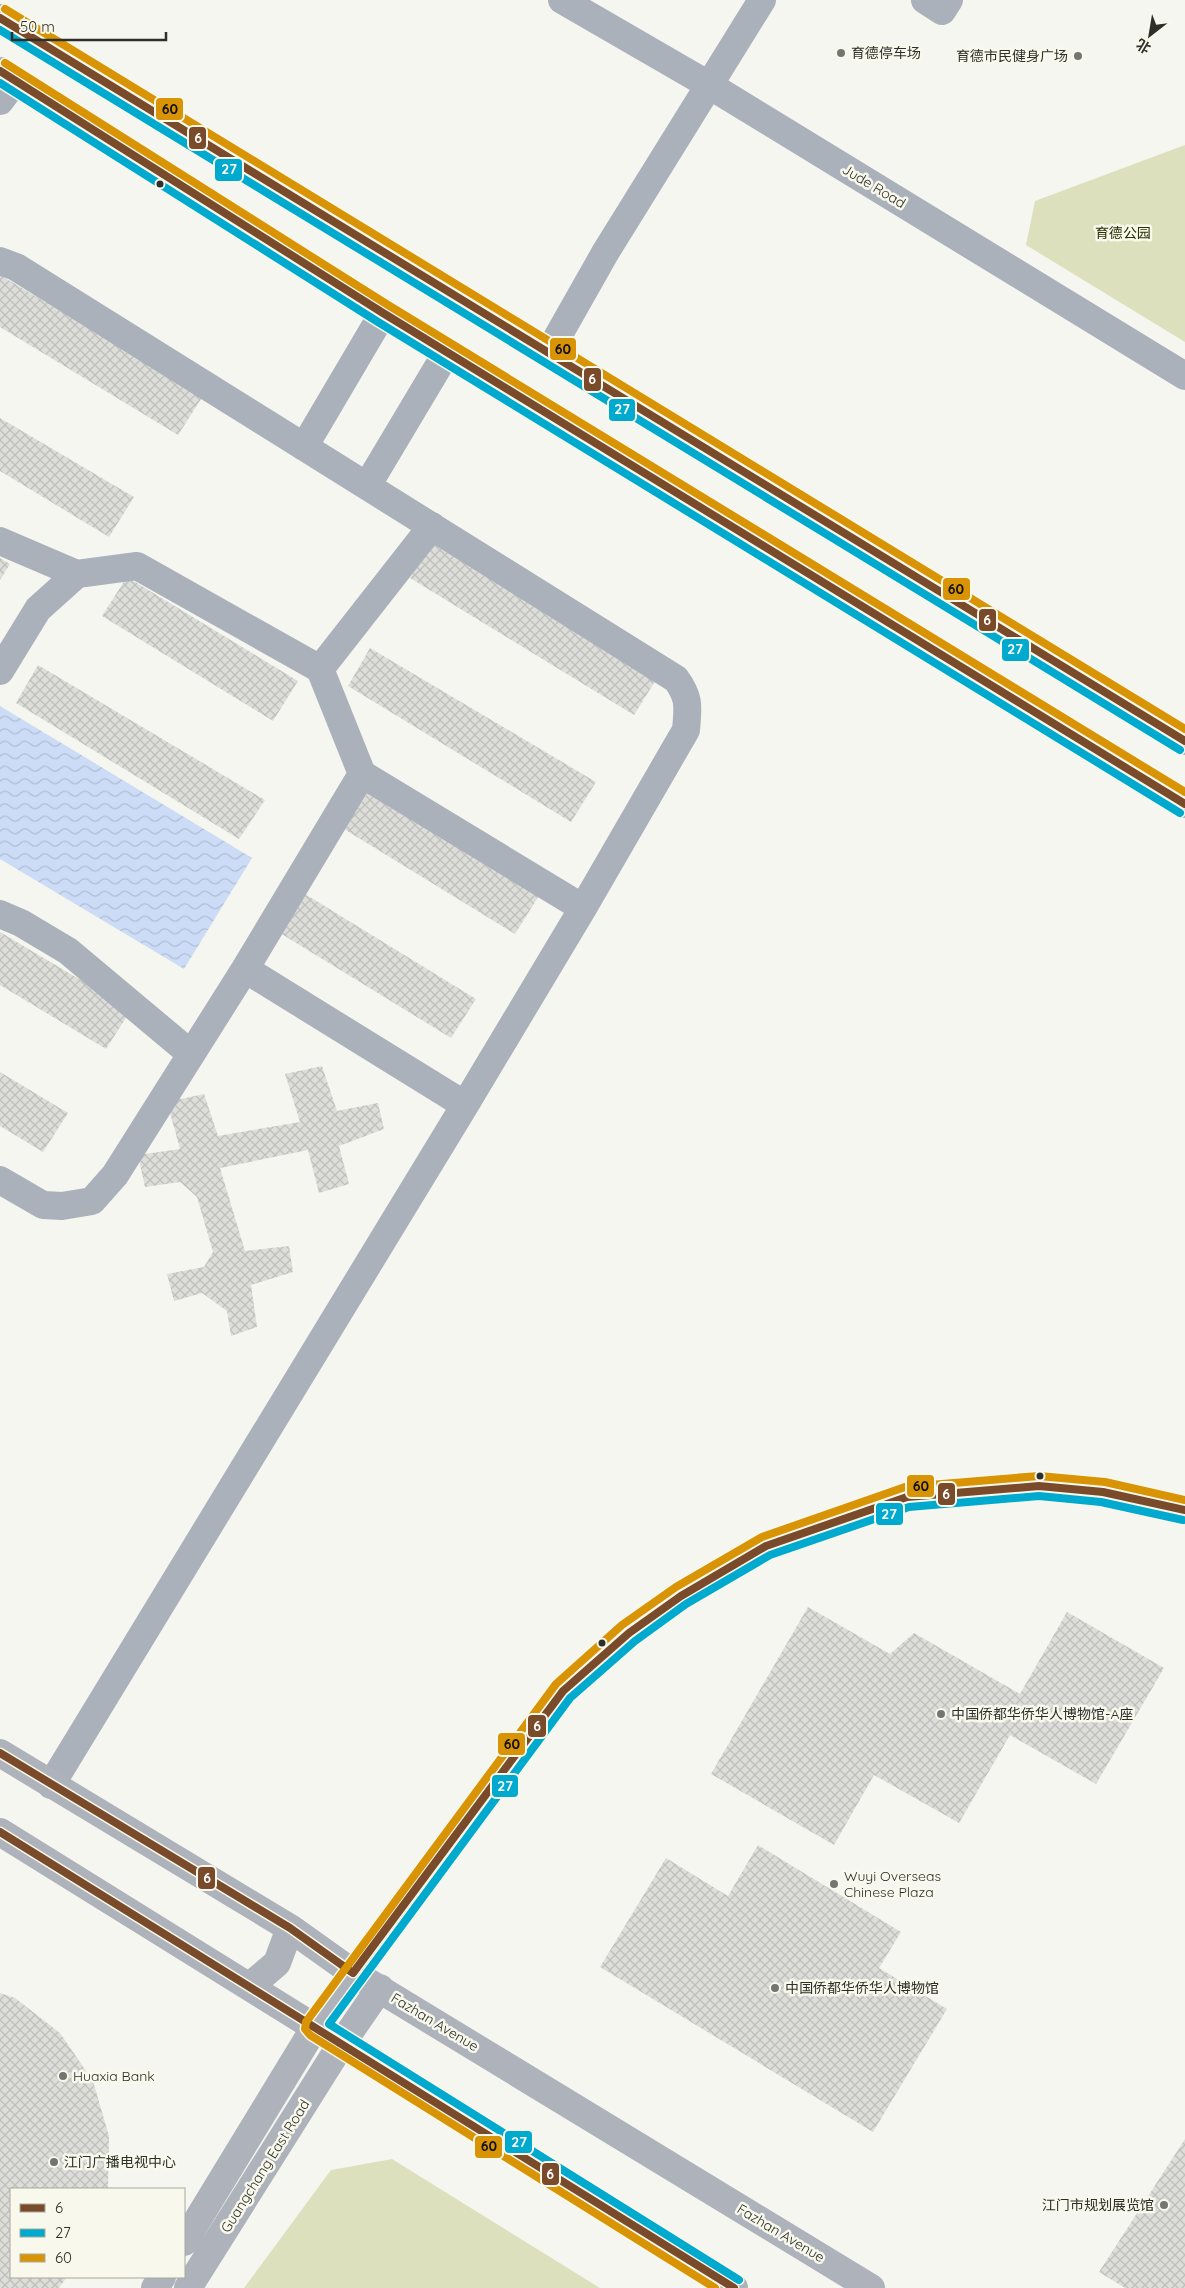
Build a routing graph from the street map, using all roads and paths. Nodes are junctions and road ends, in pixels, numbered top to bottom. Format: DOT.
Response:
graph roads {
  1 [pos="762,0"];
  2 [pos="569,2"];
  3 [pos="0,18"];
  4 [pos="5,84"];
  5 [pos="709,85"];
  6 [pos="0,261"];
  7 [pos="383,313"];
  8 [pos="447,352"];
  9 [pos="549,352"];
  10 [pos="1185,376"];
  11 [pos="304,447"];
  12 [pos="367,486"];
  13 [pos="432,526"];
  14 [pos="0,541"];
  15 [pos="77,574"];
  16 [pos="320,669"];
  17 [pos="0,671"];
  18 [pos="1185,741"];
  19 [pos="362,774"];
  20 [pos="1185,804"];
  21 [pos="583,908"];
  22 [pos="0,914"];
  23 [pos="245,969"];
  24 [pos="191,1054"];
  25 [pos="465,1105"];
  26 [pos="0,1180"];
  27 [pos="1185,1510"];
  28 [pos="0,1753"];
  29 [pos="51,1785"];
  30 [pos="0,1832"];
  31 [pos="290,1928"];
  32 [pos="353,1973"];
  33 [pos="250,1986"];
  34 [pos="380,1988"];
  35 [pos="315,2027"];
  36 [pos="342,2043"];
  37 [pos="185,2240"];
  38 [pos="188,2288"];
  39 [pos="734,2288"];
  40 [pos="871,2288"];
  1 -- 5 [label="street"];
  2 -- 5 [label="street, Jude Road"];
  3 -- 9 [label="main road"];
  4 -- 7 [label="main road"];
  5 -- 9 [label="street"];
  5 -- 10 [label="street, Jude Road"];
  6 -- 11 [label="street"];
  7 -- 8 [label="main road"];
  7 -- 11 [label="street"];
  8 -- 12 [label="street"];
  8 -- 20 [label="main road"];
  9 -- 18 [label="main road"];
  11 -- 12 [label="street"];
  12 -- 13 [label="street"];
  13 -- 16 [label="street"];
  13 -- 21 [label="street"];
  14 -- 15 [label="street"];
  15 -- 16 [label="street"];
  15 -- 17 [label="street"];
  16 -- 19 [label="street"];
  19 -- 21 [label="street"];
  19 -- 23 [label="street"];
  21 -- 25 [label="street"];
  22 -- 24 [label="street"];
  23 -- 24 [label="street"];
  23 -- 25 [label="street"];
  24 -- 26 [label="street"];
  25 -- 29 [label="street"];
  27 -- 32 [label="main road"];
  28 -- 29 [label="main road, Fazhan Avenue"];
  29 -- 31 [label="main road, Fazhan Avenue"];
  30 -- 33 [label="main road"];
  31 -- 32 [label="main road, Fazhan Avenue"];
  31 -- 33 [label="main road"];
  32 -- 34 [label="main road, Fazhan Avenue"];
  32 -- 35 [label="main road"];
  33 -- 35 [label="main road"];
  34 -- 36 [label="main road, Guangchang East Road"];
  34 -- 40 [label="main road, Fazhan Avenue"];
  35 -- 36 [label="main road"];
  35 -- 37 [label="main road"];
  36 -- 38 [label="main road, Guangchang East Road"];
  36 -- 39 [label="main road"];
}
